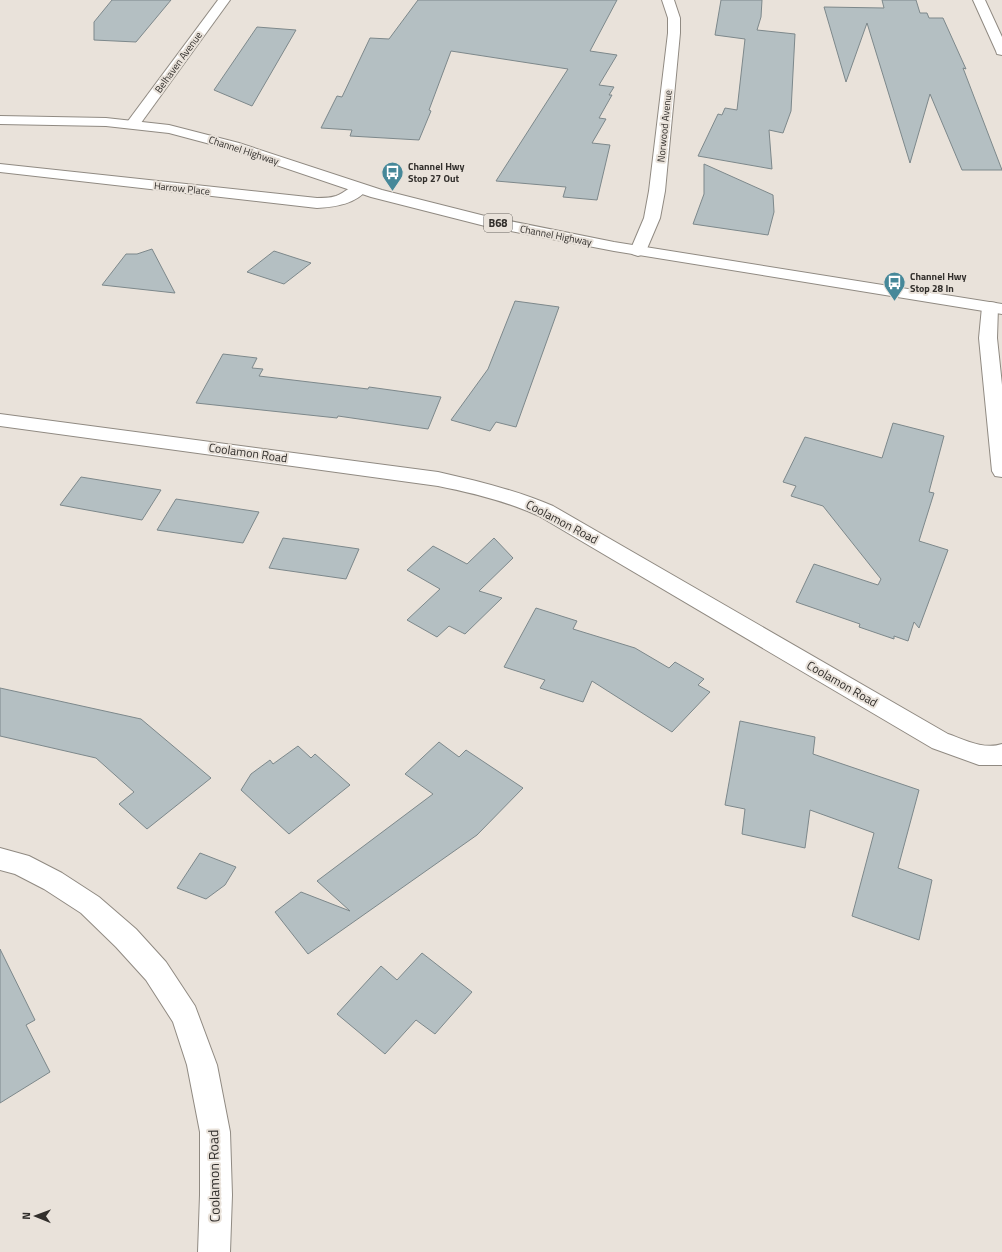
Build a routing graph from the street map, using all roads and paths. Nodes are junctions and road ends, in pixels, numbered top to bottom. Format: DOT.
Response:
graph roads {
  1 [pos="224,0"];
  2 [pos="668,0"];
  3 [pos="979,0"];
  4 [pos="1002,51"];
  5 [pos="0,120"];
  6 [pos="133,124"];
  7 [pos="0,168"];
  8 [pos="360,188"];
  9 [pos="638,251"];
  10 [pos="996,308"];
  11 [pos="0,420"];
  12 [pos="1002,471"];
  13 [pos="1002,754"];
  14 [pos="0,860"];
  15 [pos="214,1252"];
  1 -- 6 [label="street, Belhaven Avenue"];
  2 -- 9 [label="street, Norwood Avenue"];
  3 -- 4 [label="street"];
  5 -- 6 [label="street, Channel Highway / B68"];
  6 -- 8 [label="street, Channel Highway / B68"];
  7 -- 8 [label="street, Harrow Place"];
  8 -- 9 [label="street, Channel Highway / B68"];
  9 -- 10 [label="street, Channel Highway / B68"];
  10 -- 12 [label="street"];
  11 -- 13 [label="street, Coolamon Road"];
  14 -- 15 [label="street, Coolamon Road"];
}
